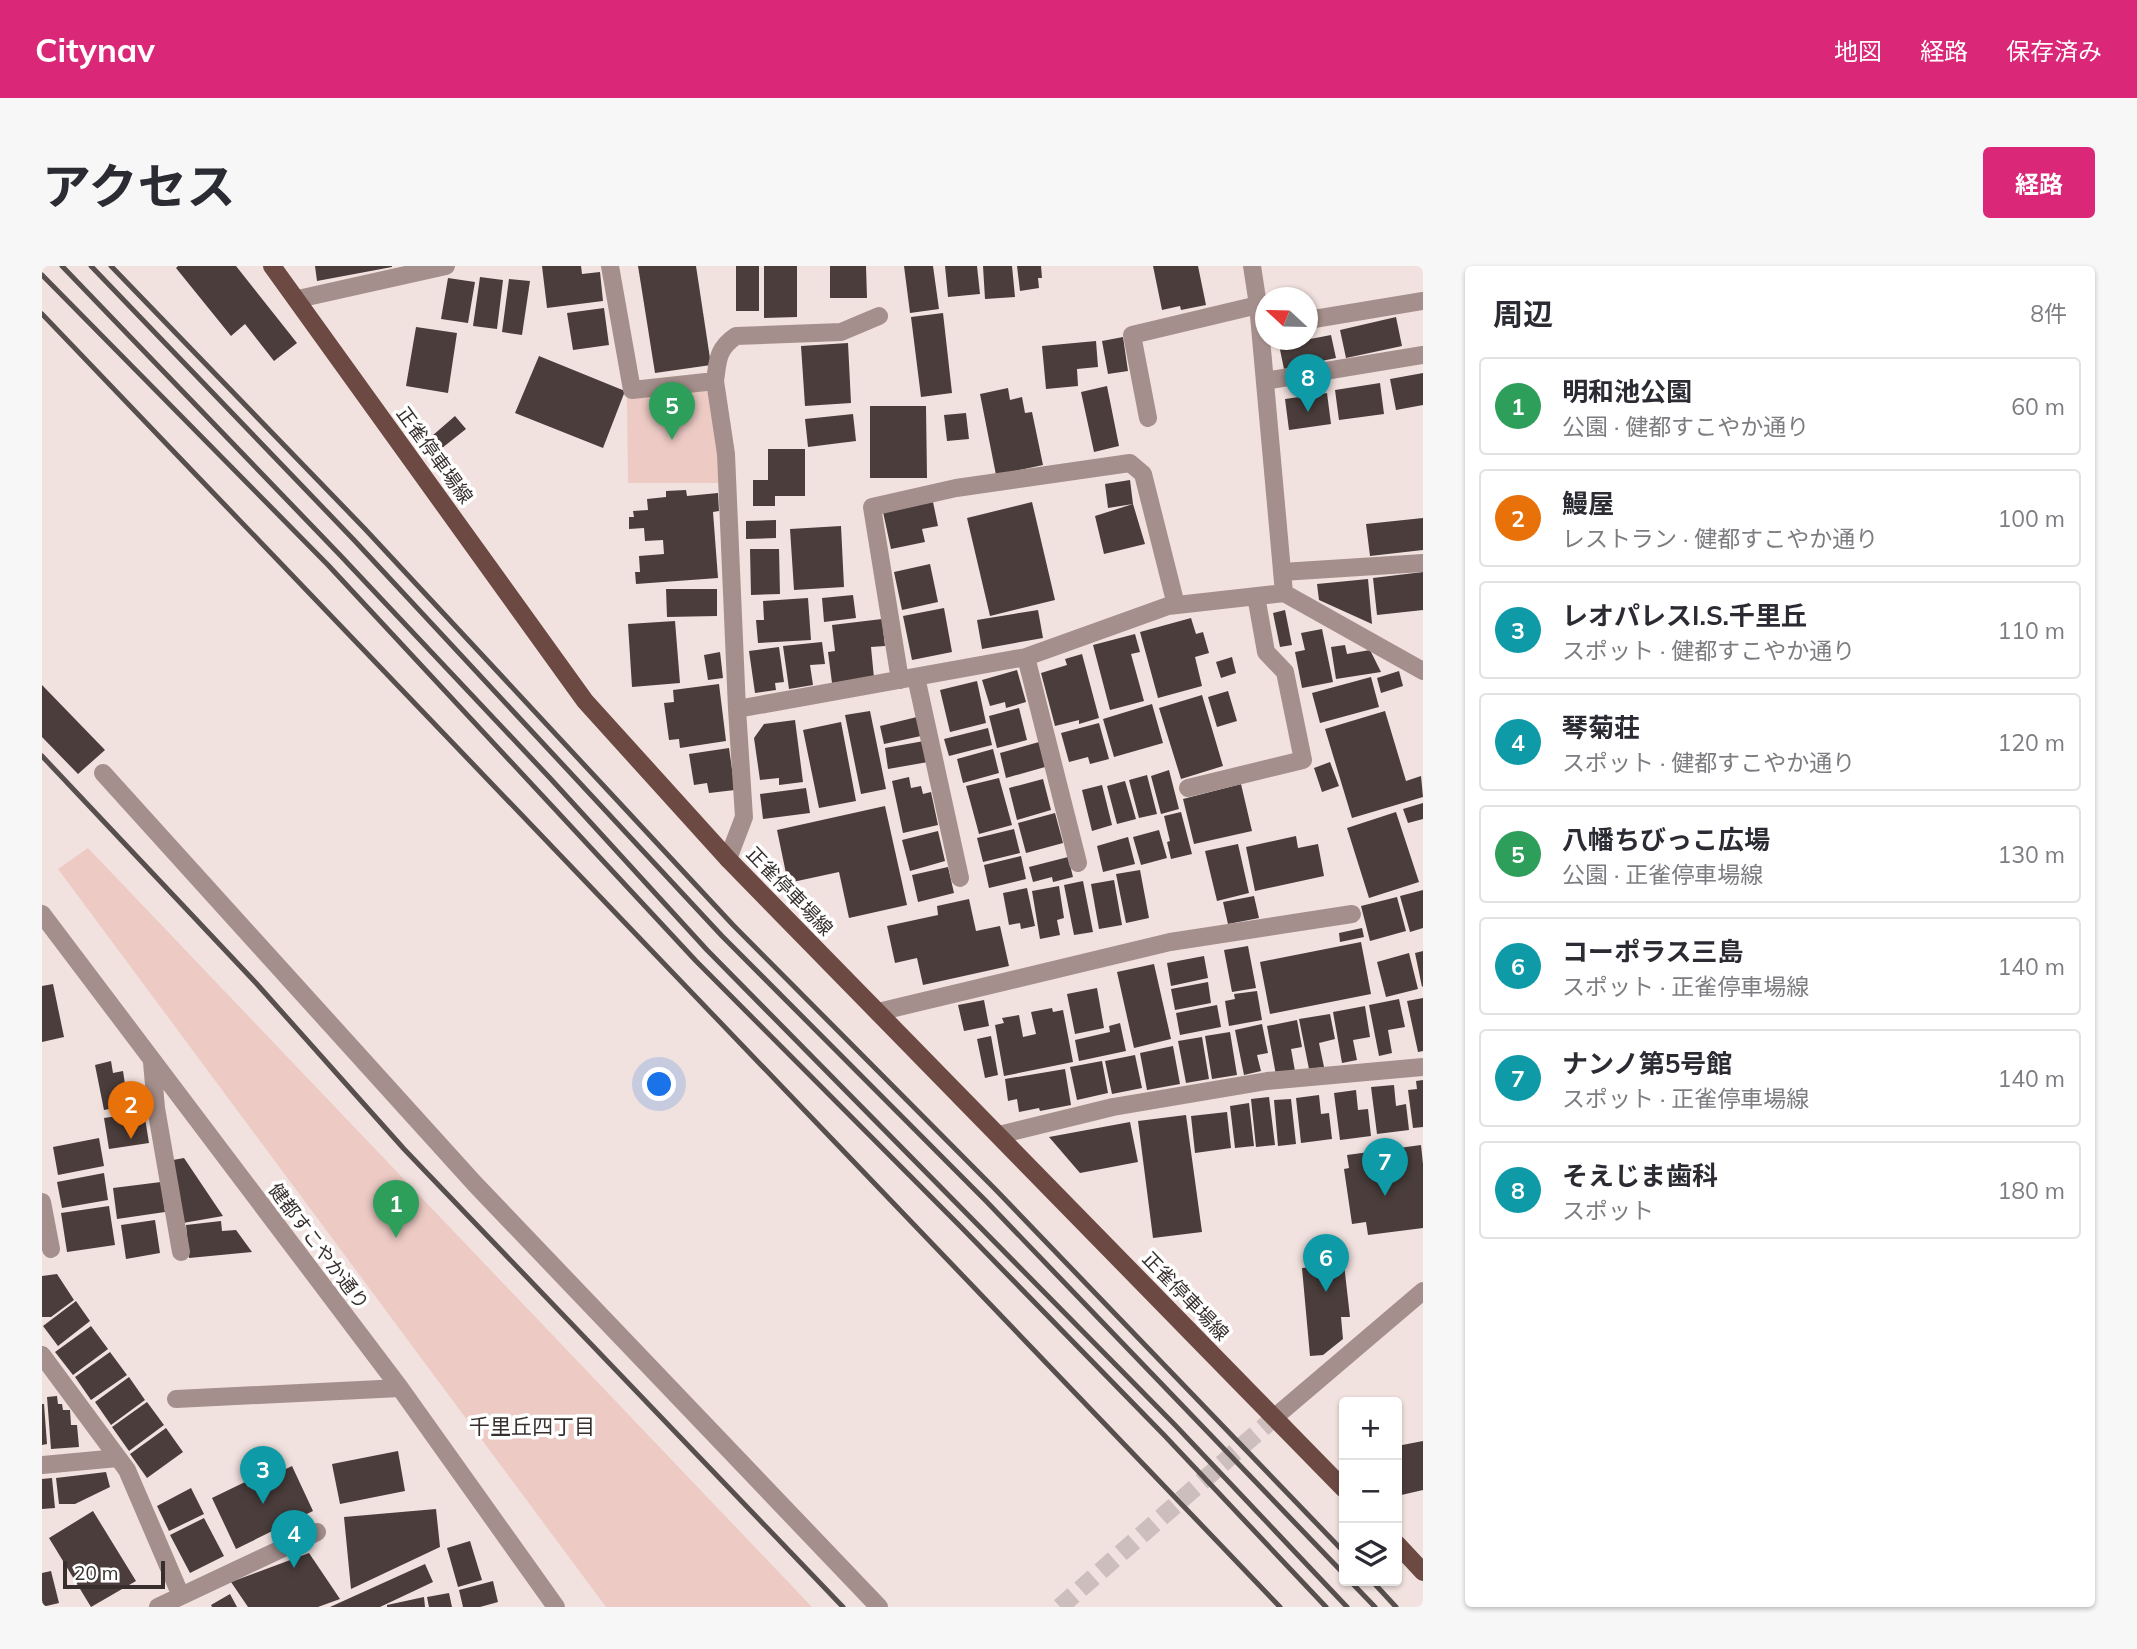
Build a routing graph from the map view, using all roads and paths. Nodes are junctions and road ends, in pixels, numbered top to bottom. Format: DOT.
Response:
graph roads {
  1 [pos="272,266"];
  2 [pos="446,266"];
  3 [pos="610,266"];
  4 [pos="1252,266"];
  5 [pos="1255,287"];
  6 [pos="298,299"];
  7 [pos="1423,301"];
  8 [pos="1255,306"];
  9 [pos="879,316"];
  10 [pos="1318,318"];
  11 [pos="1264,350"];
  12 [pos="1423,355"];
  13 [pos="715,381"];
  14 [pos="1265,381"];
  15 [pos="1148,418"];
  16 [pos="1423,563"];
  17 [pos="1282,572"];
  18 [pos="1284,593"];
  19 [pos="1256,596"];
  20 [pos="1176,605"];
  21 [pos="1026,657"];
  22 [pos="1423,671"];
  23 [pos="908,678"];
  24 [pos="737,709"];
  25 [pos="103,773"];
  26 [pos="1188,788"];
  27 [pos="728,859"];
  28 [pos="1078,863"];
  29 [pos="960,878"];
  30 [pos="42,914"];
  31 [pos="1352,914"];
  32 [pos="878,1012"];
  33 [pos="151,1059"];
  34 [pos="1423,1067"];
  35 [pos="999,1135"];
  36 [pos="42,1202"];
  37 [pos="51,1249"];
  38 [pos="181,1252"];
  39 [pos="1423,1291"];
  40 [pos="42,1355"];
  41 [pos="400,1388"];
  42 [pos="176,1399"];
  43 [pos="1275,1417"];
  44 [pos="118,1458"];
  45 [pos="42,1465"];
  46 [pos="1339,1484"];
  47 [pos="317,1532"];
  48 [pos="1402,1549"];
  49 [pos="1423,1572"];
  50 [pos="181,1596"];
  51 [pos="158,1607"];
  52 [pos="556,1607"];
  53 [pos="879,1607"];
  1 -- 6 [label="main road, 正雀停車場線"];
  2 -- 6 [label="street"];
  3 -- 13 [label="street"];
  4 -- 5 [label="street"];
  6 -- 27 [label="main road, 正雀停車場線"];
  7 -- 10 [label="street"];
  8 -- 15 [label="street"];
  9 -- 13 [label="street"];
  11 -- 14 [label="street"];
  12 -- 14 [label="street"];
  13 -- 24 [label="street"];
  14 -- 17 [label="street"];
  16 -- 17 [label="street"];
  17 -- 18 [label="street"];
  18 -- 19 [label="street"];
  18 -- 22 [label="street"];
  19 -- 20 [label="street"];
  19 -- 26 [label="street"];
  20 -- 21 [label="street"];
  20 -- 23 [label="street"];
  21 -- 23 [label="street"];
  21 -- 28 [label="street"];
  23 -- 24 [label="street"];
  23 -- 29 [label="street"];
  24 -- 27 [label="street"];
  25 -- 53 [label="street"];
  27 -- 32 [label="main road, 正雀停車場線"];
  30 -- 33 [label="street, 健都すこやか通り"];
  31 -- 32 [label="street"];
  32 -- 35 [label="main road, 正雀停車場線"];
  33 -- 38 [label="street"];
  33 -- 41 [label="street, 健都すこやか通り"];
  34 -- 35 [label="street"];
  35 -- 43 [label="main road, 正雀停車場線"];
  36 -- 37 [label="street"];
  39 -- 43 [label="street"];
  40 -- 44 [label="street"];
  41 -- 42 [label="street"];
  41 -- 52 [label="street, 健都すこやか通り"];
  43 -- 46 [label="main road, 正雀停車場線"];
  44 -- 45 [label="street"];
  44 -- 50 [label="street"];
  47 -- 50 [label="street"];
  48 -- 49 [label="main road"];
  50 -- 51 [label="street"];
}
